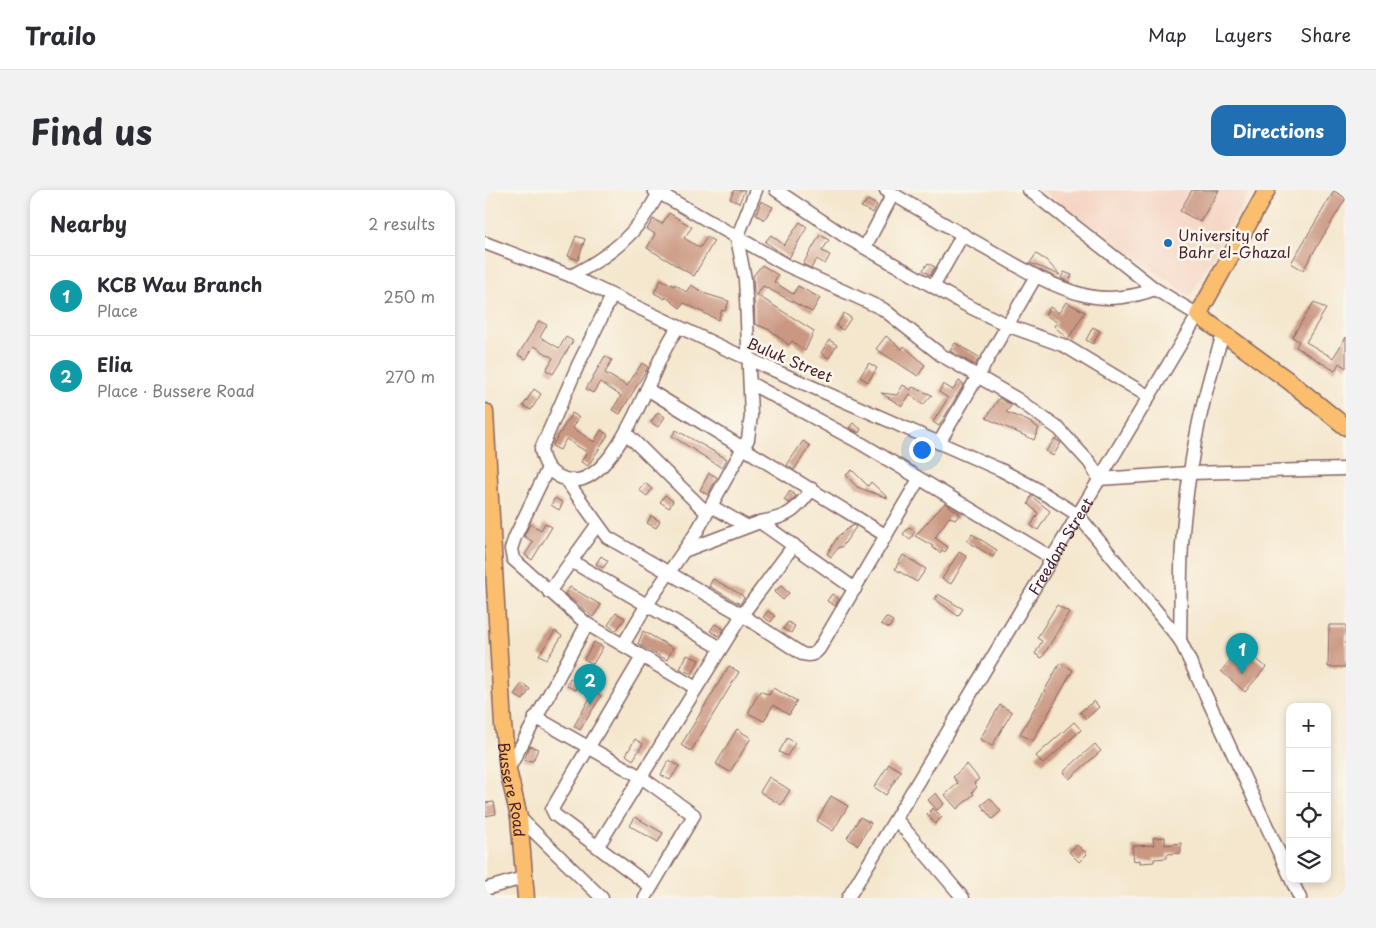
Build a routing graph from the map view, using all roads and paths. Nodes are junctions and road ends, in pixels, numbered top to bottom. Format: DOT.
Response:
graph roads {
  1 [pos="756,190"];
  2 [pos="775,190"];
  3 [pos="1029,190"];
  4 [pos="1267,190"];
  5 [pos="656,191"];
  6 [pos="889,192"];
  7 [pos="963,234"];
  8 [pos="737,238"];
  9 [pos="485,243"];
  10 [pos="865,247"];
  11 [pos="571,276"];
  12 [pos="1036,276"];
  13 [pos="934,285"];
  14 [pos="1155,289"];
  15 [pos="612,296"];
  16 [pos="1198,315"];
  17 [pos="1009,326"];
  18 [pos="678,327"];
  19 [pos="1223,332"];
  20 [pos="749,359"];
  21 [pos="979,378"];
  22 [pos="750,383"];
  23 [pos="647,389"];
  24 [pos="1149,396"];
  25 [pos="485,412"];
  26 [pos="1346,427"];
  27 [pos="626,433"];
  28 [pos="939,443"];
  29 [pos="744,448"];
  30 [pos="548,468"];
  31 [pos="1346,469"];
  32 [pos="486,471"];
  33 [pos="1189,473"];
  34 [pos="919,479"];
  35 [pos="1099,479"];
  36 [pos="567,480"];
  37 [pos="812,490"];
  38 [pos="709,510"];
  39 [pos="1078,515"];
  40 [pos="760,522"];
  41 [pos="597,525"];
  42 [pos="746,526"];
  43 [pos="885,535"];
  44 [pos="795,545"];
  45 [pos="684,551"];
  46 [pos="1052,558"];
  47 [pos="571,561"];
  48 [pos="669,572"];
  49 [pos="855,589"];
  50 [pos="549,592"];
  51 [pos="646,606"];
  52 [pos="742,615"];
  53 [pos="587,624"];
  54 [pos="1180,640"];
  55 [pos="623,645"];
  56 [pos="721,648"];
  57 [pos="642,657"];
  58 [pos="696,688"];
  59 [pos="535,717"];
  60 [pos="588,746"];
  61 [pos="508,770"];
  62 [pos="641,777"];
  63 [pos="519,817"];
  64 [pos="896,819"];
  65 [pos="598,846"];
  66 [pos="1286,867"];
  67 [pos="523,878"];
  68 [pos="1293,883"];
  69 [pos="485,889"];
  70 [pos="648,892"];
  71 [pos="526,898"];
  72 [pos="602,898"];
  73 [pos="848,898"];
  74 [pos="963,898"];
  75 [pos="1300,898"];
  1 -- 8 [label="street"];
  2 -- 10 [label="street"];
  3 -- 14 [label="street"];
  4 -- 16 [label="main road, Freedom Street"];
  5 -- 8 [label="street"];
  5 -- 11 [label="street"];
  6 -- 7 [label="street"];
  6 -- 10 [label="street"];
  7 -- 12 [label="street"];
  7 -- 13 [label="street"];
  8 -- 20 [label="street"];
  8 -- 21 [label="street"];
  9 -- 11 [label="street, Buluk Street"];
  10 -- 13 [label="street"];
  11 -- 15 [label="street, Buluk Street"];
  12 -- 14 [label="street"];
  12 -- 17 [label="street"];
  13 -- 17 [label="street"];
  14 -- 16 [label="street"];
  15 -- 18 [label="street, Buluk Street"];
  15 -- 30 [label="street"];
  16 -- 19 [label="main road"];
  16 -- 24 [label="street, Freedom Street"];
  17 -- 21 [label="street"];
  17 -- 24 [label="street"];
  18 -- 20 [label="street, Buluk Street"];
  18 -- 23 [label="street"];
  19 -- 26 [label="main road"];
  19 -- 33 [label="street"];
  20 -- 22 [label="street"];
  20 -- 28 [label="street, Buluk Street"];
  21 -- 28 [label="street"];
  21 -- 35 [label="street"];
  22 -- 29 [label="street"];
  22 -- 34 [label="street"];
  23 -- 27 [label="street"];
  23 -- 29 [label="street"];
  24 -- 35 [label="street, Freedom Street"];
  25 -- 32 [label="main road, Bussere Road"];
  27 -- 36 [label="street"];
  27 -- 38 [label="street"];
  28 -- 39 [label="street, Buluk Street"];
  29 -- 37 [label="street"];
  29 -- 38 [label="street"];
  30 -- 36 [label="street"];
  30 -- 50 [label="street"];
  31 -- 33 [label="street"];
  32 -- 61 [label="main road, Bussere Road"];
  33 -- 35 [label="street"];
  33 -- 54 [label="street"];
  34 -- 43 [label="street"];
  34 -- 46 [label="street"];
  35 -- 39 [label="street, Freedom Street"];
  36 -- 41 [label="street"];
  37 -- 40 [label="street"];
  37 -- 43 [label="street"];
  38 -- 42 [label="street"];
  38 -- 45 [label="street"];
  39 -- 46 [label="street, Freedom Street"];
  39 -- 54 [label="street, Buluk Street"];
  40 -- 42 [label="street"];
  40 -- 44 [label="street"];
  41 -- 47 [label="street"];
  41 -- 48 [label="street"];
  42 -- 45 [label="street"];
  43 -- 49 [label="street"];
  44 -- 49 [label="street"];
  44 -- 52 [label="street"];
  45 -- 48 [label="street"];
  46 -- 64 [label="street, Freedom Street"];
  47 -- 50 [label="street"];
  47 -- 51 [label="street"];
  48 -- 51 [label="street"];
  48 -- 52 [label="street"];
  49 -- 52 [label="street"];
  50 -- 53 [label="street"];
  51 -- 55 [label="street"];
  51 -- 56 [label="street"];
  52 -- 56 [label="street"];
  53 -- 55 [label="street"];
  53 -- 59 [label="street"];
  54 -- 66 [label="street"];
  55 -- 57 [label="street"];
  56 -- 58 [label="street"];
  57 -- 58 [label="street"];
  57 -- 60 [label="street"];
  58 -- 62 [label="street"];
  59 -- 60 [label="street"];
  59 -- 61 [label="street"];
  60 -- 62 [label="street"];
  60 -- 65 [label="street"];
  61 -- 63 [label="main road, Bussere Road"];
  62 -- 65 [label="street"];
  62 -- 70 [label="street"];
  63 -- 67 [label="main road, Bussere Road"];
  63 -- 72 [label="street"];
  64 -- 73 [label="street, Freedom Street"];
  64 -- 74 [label="street"];
  65 -- 70 [label="street"];
  67 -- 69 [label="street"];
  67 -- 71 [label="main road, Bussere Road"];
  68 -- 75 [label="street"];
}
